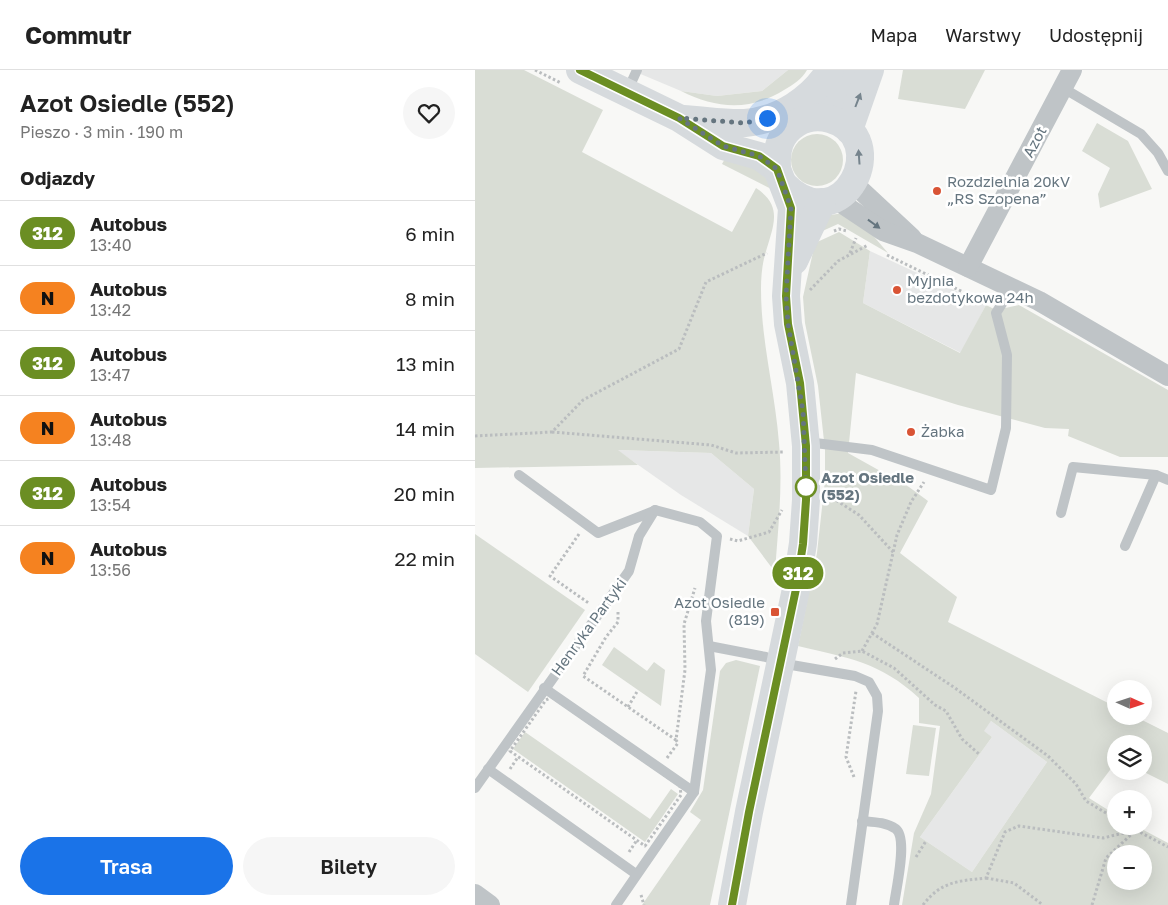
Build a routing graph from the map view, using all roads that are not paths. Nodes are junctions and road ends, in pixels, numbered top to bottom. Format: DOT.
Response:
graph roads {
  1 [pos="581,70"];
  2 [pos="831,70"];
  3 [pos="848,70"];
  4 [pos="869,70"];
  5 [pos="1072,70"];
  6 [pos="632,81"];
  7 [pos="1063,88"];
  8 [pos="822,117"];
  9 [pos="679,118"];
  10 [pos="849,130"];
  11 [pos="781,138"];
  12 [pos="1168,171"];
  13 [pos="780,177"];
  14 [pos="837,195"];
  15 [pos="781,261"];
  16 [pos="969,267"];
  17 [pos="1012,288"];
  18 [pos="1168,376"];
  19 [pos="798,447"];
  20 [pos="519,475"];
  21 [pos="1156,475"];
  22 [pos="1168,480"];
  23 [pos="655,510"];
  24 [pos="1061,513"];
  25 [pos="1125,546"];
  26 [pos="709,646"];
  27 [pos="780,663"];
  28 [pos="544,688"];
  29 [pos="488,769"];
  30 [pos="475,788"];
  31 [pos="694,792"];
  32 [pos="862,821"];
  33 [pos="637,874"];
  34 [pos="475,894"];
  35 [pos="490,905"];
  36 [pos="616,905"];
  37 [pos="732,905"];
  38 [pos="851,905"];
  39 [pos="894,905"];
  1 -- 6 [label="main road"];
  2 -- 9 [label="main road"];
  3 -- 8 [label="main road"];
  10 -- 4 [label="main road, one-way"];
  5 -- 7 [label="street, Azot"];
  6 -- 9 [label="main road"];
  7 -- 12 [label="lane"];
  7 -- 16 [label="street, Azot"];
  8 -- 10 [label="main road"];
  8 -- 11 [label="main road"];
  9 -- 11 [label="main road"];
  9 -- 13 [label="main road"];
  14 -- 10 [label="main road, one-way"];
  11 -- 13 [label="main road"];
  13 -- 14 [label="main road"];
  13 -- 15 [label="main road"];
  14 -- 15 [label="main road"];
  14 -- 16 [label="street"];
  15 -- 19 [label="main road"];
  16 -- 17 [label="street"];
  17 -- 18 [label="street"];
  17 -- 19 [label="lane"];
  19 -- 27 [label="main road"];
  20 -- 23 [label="lane"];
  21 -- 22 [label="lane"];
  21 -- 24 [label="lane"];
  21 -- 25 [label="lane"];
  23 -- 26 [label="lane"];
  23 -- 28 [label="lane, Henryka Partyki"];
  26 -- 27 [label="lane"];
  26 -- 31 [label="lane"];
  27 -- 32 [label="lane"];
  27 -- 37 [label="main road"];
  28 -- 29 [label="lane, Henryka Partyki"];
  28 -- 31 [label="lane, Henryka Partyki"];
  29 -- 30 [label="lane, Henryka Partyki"];
  29 -- 33 [label="lane"];
  31 -- 33 [label="lane"];
  32 -- 38 [label="lane"];
  32 -- 39 [label="lane"];
  33 -- 36 [label="lane"];
  34 -- 35 [label="street"];
}
